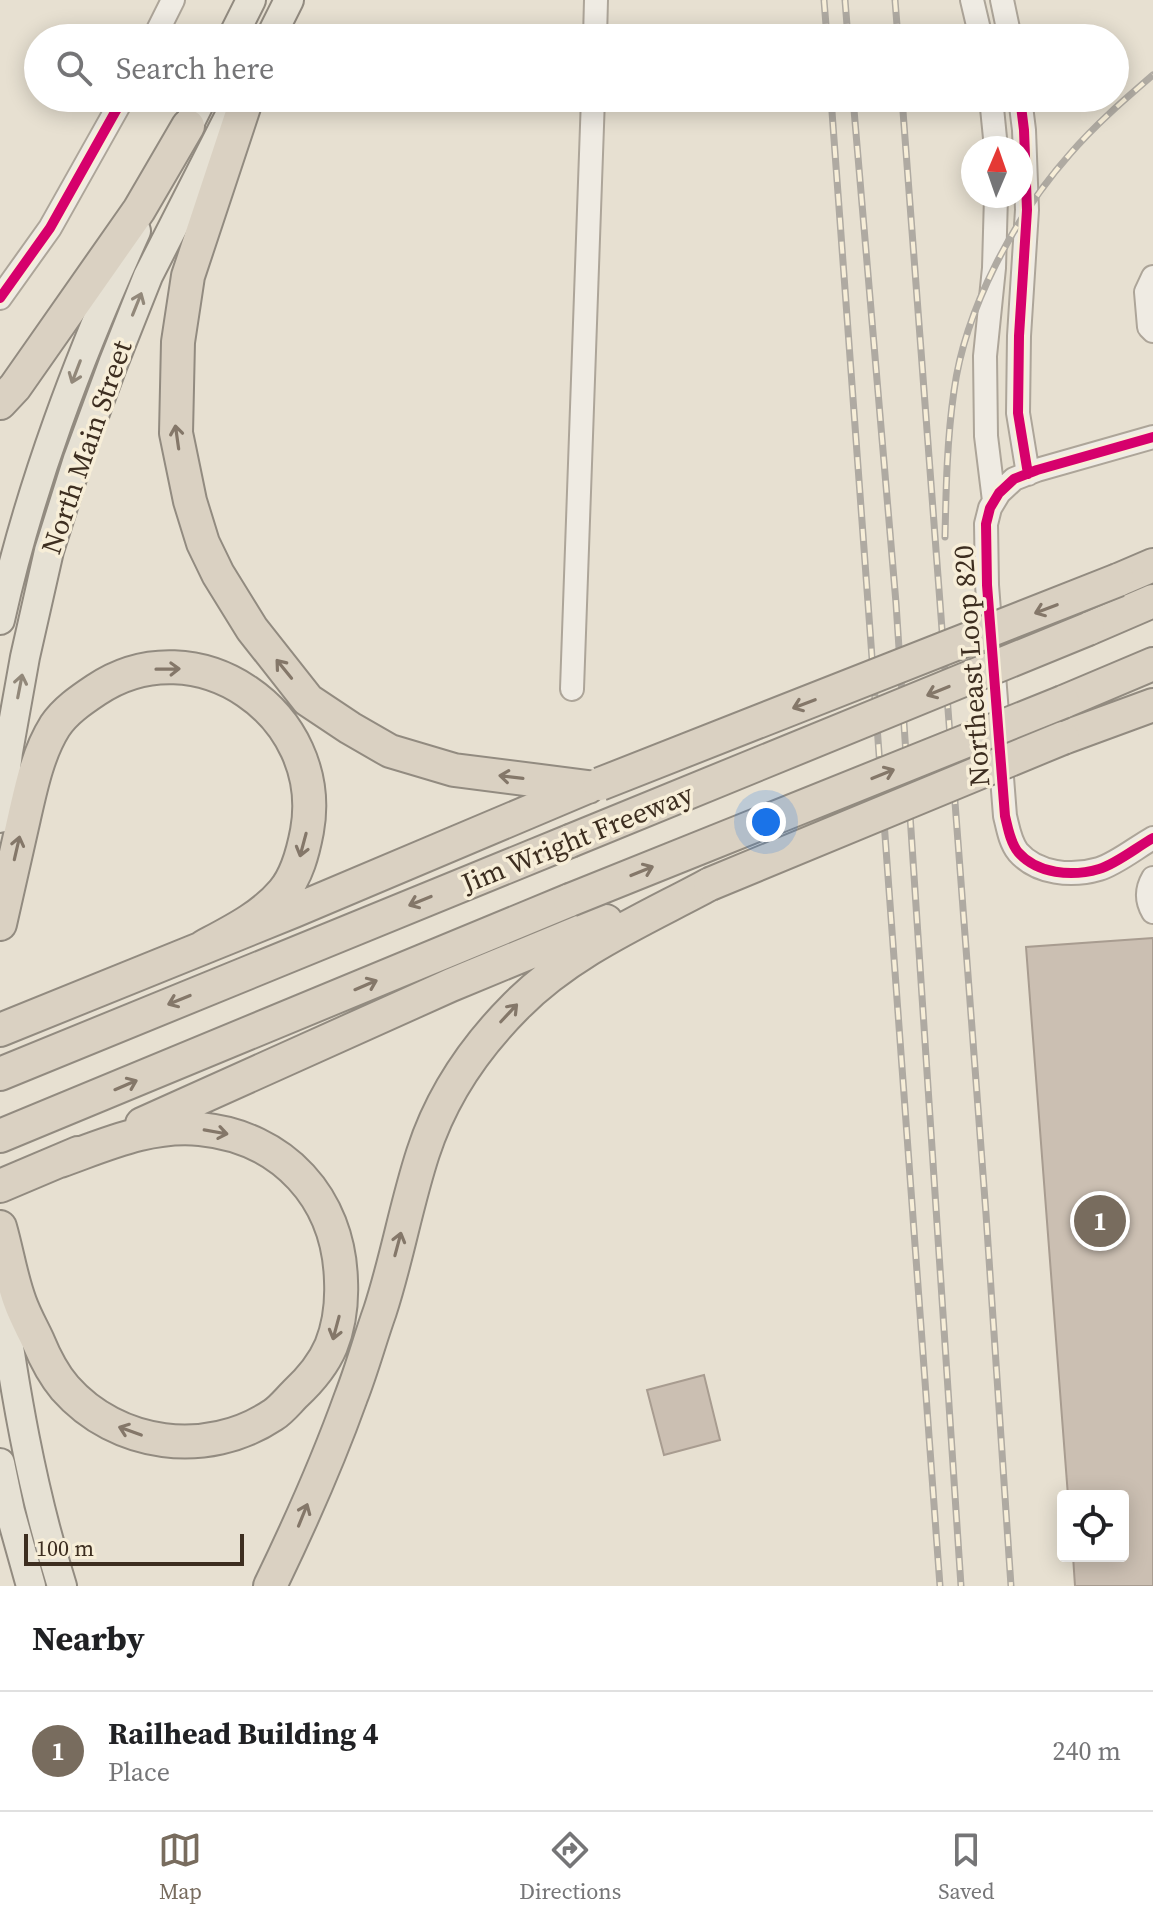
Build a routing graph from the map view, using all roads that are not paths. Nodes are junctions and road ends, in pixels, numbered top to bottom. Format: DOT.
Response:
graph roads {
  1 [pos="173,0"];
  2 [pos="251,0"];
  3 [pos="289,0"];
  4 [pos="596,0"];
  5 [pos="972,0"];
  6 [pos="1002,0"];
  7 [pos="161,24"];
  8 [pos="239,24"];
  9 [pos="277,24"];
  10 [pos="595,24"];
  11 [pos="978,24"];
  12 [pos="1007,24"];
  13 [pos="115,112"];
  14 [pos="195,112"];
  15 [pos="232,112"];
  16 [pos="242,112"];
  17 [pos="593,112"];
  18 [pos="992,112"];
  19 [pos="1022,112"];
  20 [pos="995,136"];
  21 [pos="996,208"];
  22 [pos="996,238"];
  23 [pos="1025,239"];
  24 [pos="1153,277"];
  25 [pos="0,298"];
  26 [pos="1153,331"];
  27 [pos="0,403"];
  28 [pos="1153,437"];
  29 [pos="1028,474"];
  30 [pos="994,501"];
  31 [pos="1153,565"];
  32 [pos="1153,601"];
  33 [pos="0,620"];
  34 [pos="1153,664"];
  35 [pos="572,689"];
  36 [pos="1153,705"];
  37 [pos="594,786"];
  38 [pos="0,818"];
  39 [pos="1153,838"];
  40 [pos="1153,878"];
  41 [pos="1153,912"];
  42 [pos="0,924"];
  43 [pos="203,947"];
  44 [pos="551,959"];
  45 [pos="0,1030"];
  46 [pos="0,1074"];
  47 [pos="0,1136"];
  48 [pos="60,1161"];
  49 [pos="0,1186"];
  50 [pos="0,1227"];
  51 [pos="0,1285"];
  52 [pos="0,1463"];
  53 [pos="31,1586"];
  54 [pos="62,1586"];
  55 [pos="270,1586"];
  1 -- 7 [label="street"];
  2 -- 8 [label="main road"];
  3 -- 9 [label="main road"];
  4 -- 10 [label="street"];
  5 -- 11 [label="street"];
  6 -- 12 [label="street"];
  13 -- 25 [label="street"];
  14 -- 27 [label="highway"];
  14 -- 33 [label="main road, North Main Street, one-way"];
  38 -- 15 [label="main road, North Main Street, one-way"];
  37 -- 16 [label="highway, one-way"];
  17 -- 35 [label="street"];
  18 -- 20 [label="street"];
  19 -- 23 [label="street"];
  21 -- 22 [label="street, Northeast Loop 820"];
  22 -- 23 [label="street"];
  22 -- 30 [label="street, Northeast Loop 820"];
  23 -- 29 [label="street"];
  24 -- 26 [label="street"];
  28 -- 29 [label="street"];
  29 -- 30 [label="street"];
  30 -- 39 [label="street, Northeast Loop 820"];
  31 -- 37 [label="highway, one-way, bridge"];
  32 -- 46 [label="highway, Jim Wright Freeway, one-way, bridge"];
  47 -- 34 [label="highway, Jim Wright Freeway, one-way, bridge"];
  36 -- 44 [label="highway, bridge"];
  37 -- 43 [label="highway"];
  40 -- 41 [label="street"];
  42 -- 43 [label="highway, one-way"];
  43 -- 45 [label="highway"];
  44 -- 48 [label="highway"];
  55 -- 44 [label="highway, one-way"];
  48 -- 49 [label="highway"];
  48 -- 50 [label="highway, one-way"];
  51 -- 54 [label="main road"];
  52 -- 53 [label="main road"];
}
